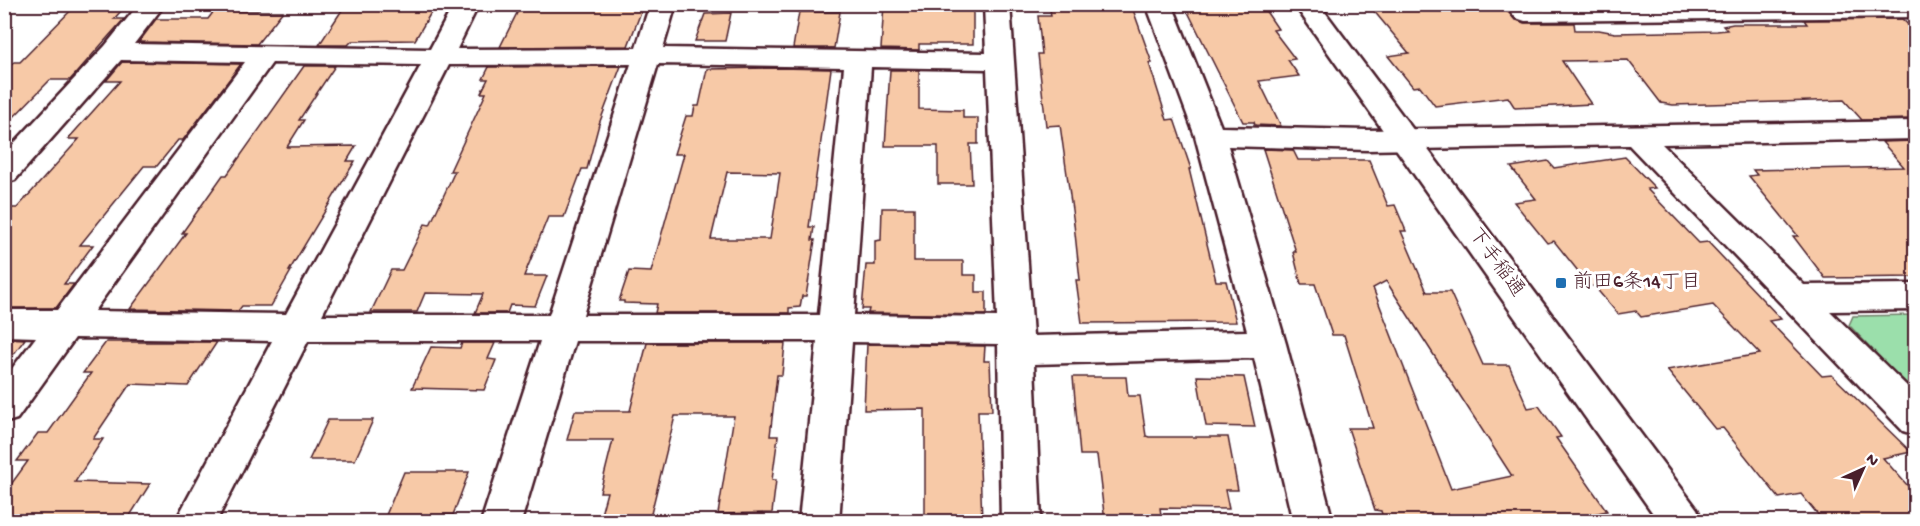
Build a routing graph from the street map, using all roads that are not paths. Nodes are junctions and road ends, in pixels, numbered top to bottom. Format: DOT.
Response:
graph roads {
  1 [pos="153,4"];
  2 [pos="466,4"];
  3 [pos="663,4"];
  4 [pos="997,4"];
  5 [pos="1159,4"];
  6 [pos="1306,4"];
  7 [pos="1516,4"];
  8 [pos="1846,7"];
  9 [pos="1916,9"];
  10 [pos="114,52"];
  11 [pos="264,54"];
  12 [pos="647,56"];
  13 [pos="439,57"];
  14 [pos="858,61"];
  15 [pos="1000,61"];
  16 [pos="1916,130"];
  17 [pos="1636,135"];
  18 [pos="1210,136"];
  19 [pos="1404,139"];
  20 [pos="4,173"];
  21 [pos="1916,297"];
  22 [pos="1796,298"];
  23 [pos="4,323"];
  24 [pos="67,323"];
  25 [pos="563,327"];
  26 [pos="297,328"];
  27 [pos="835,328"];
  28 [pos="1015,340"];
  29 [pos="1268,344"];
  30 [pos="4,408"];
  31 [pos="1916,420"];
  32 [pos="195,522"];
  33 [pos="501,522"];
  34 [pos="819,522"];
  35 [pos="1021,522"];
  36 [pos="1313,522"];
  37 [pos="1683,522"];
  1 -- 10 [label="street"];
  2 -- 13 [label="street"];
  3 -- 12 [label="street"];
  4 -- 15 [label="street"];
  5 -- 18 [label="street"];
  6 -- 19 [label="street, 下手稲通"];
  7 -- 8 [label="street"];
  8 -- 9 [label="street"];
  10 -- 11 [label="street"];
  10 -- 20 [label="street"];
  11 -- 13 [label="street"];
  11 -- 24 [label="street"];
  12 -- 13 [label="street"];
  12 -- 14 [label="street"];
  12 -- 25 [label="street"];
  13 -- 26 [label="street"];
  14 -- 15 [label="street"];
  14 -- 27 [label="street"];
  15 -- 28 [label="street"];
  16 -- 17 [label="street"];
  17 -- 19 [label="street"];
  17 -- 22 [label="street"];
  18 -- 19 [label="street"];
  18 -- 29 [label="street"];
  19 -- 37 [label="street, 下手稲通"];
  21 -- 22 [label="street"];
  22 -- 31 [label="street"];
  23 -- 24 [label="street"];
  24 -- 26 [label="street"];
  24 -- 30 [label="street"];
  25 -- 26 [label="street"];
  25 -- 27 [label="street"];
  25 -- 33 [label="street"];
  26 -- 32 [label="street"];
  27 -- 28 [label="street"];
  27 -- 34 [label="street"];
  28 -- 29 [label="street"];
  28 -- 35 [label="street"];
  29 -- 36 [label="street"];
}
